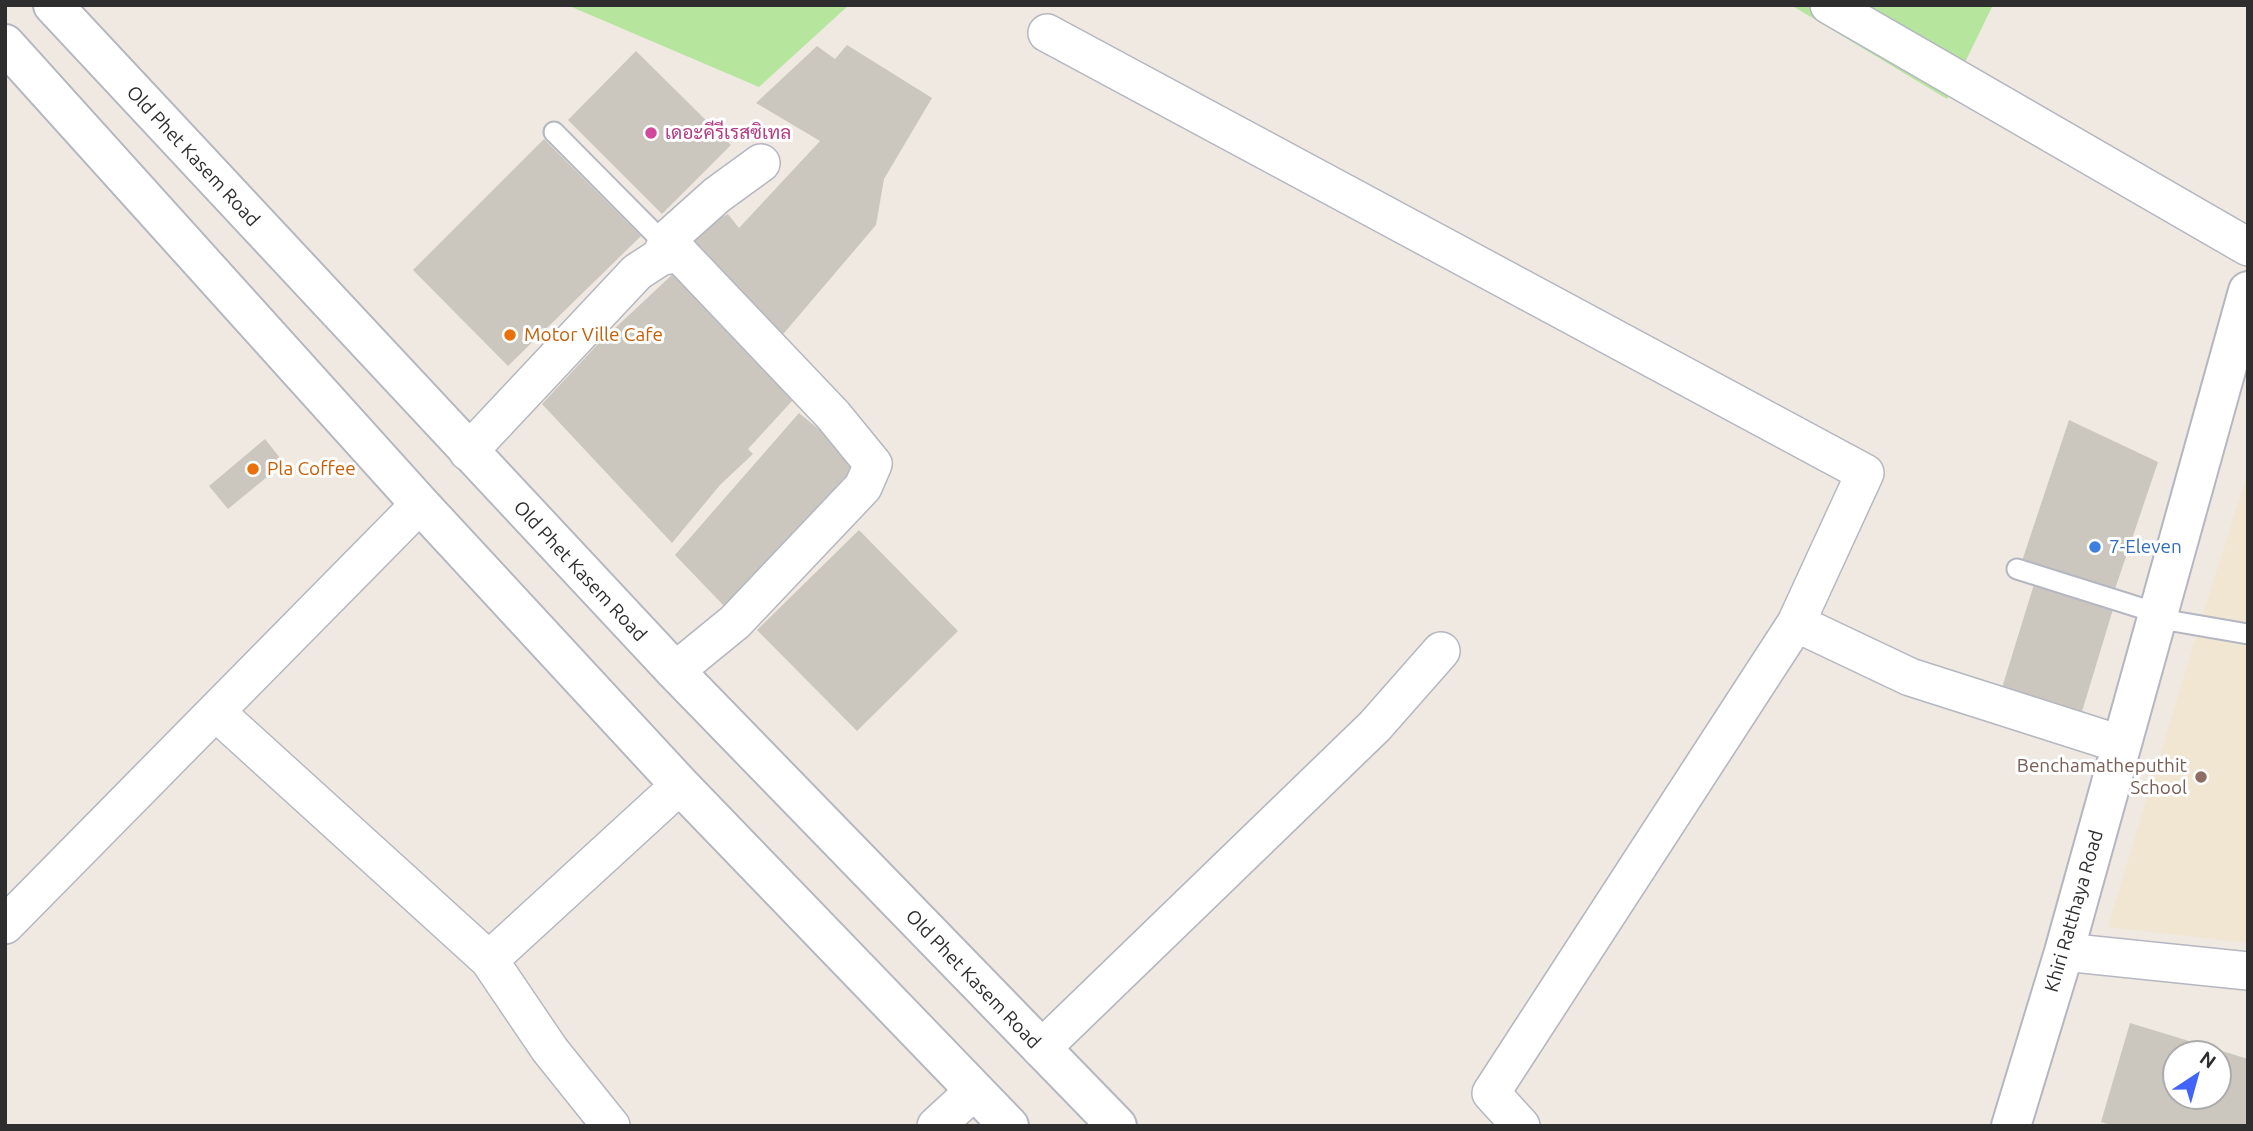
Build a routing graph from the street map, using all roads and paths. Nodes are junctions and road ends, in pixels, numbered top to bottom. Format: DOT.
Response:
graph roads {
  1 [pos="53,5"];
  2 [pos="1829,5"];
  3 [pos="1047,33"];
  4 [pos="5,44"];
  5 [pos="554,132"];
  6 [pos="761,163"];
  7 [pos="2248,247"];
  8 [pos="663,251"];
  9 [pos="2248,291"];
  10 [pos="468,453"];
  11 [pos="420,504"];
  12 [pos="2017,569"];
  13 [pos="2156,616"];
  14 [pos="1796,623"];
  15 [pos="2248,634"];
  16 [pos="1441,651"];
  17 [pos="675,671"];
  18 [pos="217,713"];
  19 [pos="2120,744"];
  20 [pos="680,785"];
  21 [pos="5,925"];
  22 [pos="2064,952"];
  23 [pos="489,960"];
  24 [pos="2248,971"];
  25 [pos="1041,1049"];
  26 [pos="974,1091"];
  27 [pos="611,1126"];
  28 [pos="936,1126"];
  29 [pos="1009,1126"];
  30 [pos="1117,1126"];
  31 [pos="1521,1126"];
  32 [pos="2011,1126"];
  1 -- 10 [label="main road, Old Phet Kasem Road"];
  2 -- 7 [label="street"];
  3 -- 14 [label="street"];
  4 -- 11 [label="main road"];
  5 -- 8 [label="lane"];
  6 -- 8 [label="street"];
  8 -- 10 [label="street"];
  8 -- 17 [label="street"];
  9 -- 13 [label="main road, Khiri Ratthaya Road"];
  10 -- 17 [label="main road, Old Phet Kasem Road"];
  11 -- 18 [label="street"];
  11 -- 20 [label="main road"];
  12 -- 13 [label="lane"];
  13 -- 15 [label="lane"];
  13 -- 19 [label="main road, Khiri Ratthaya Road"];
  14 -- 19 [label="street"];
  14 -- 31 [label="street"];
  16 -- 25 [label="street"];
  17 -- 25 [label="main road, Old Phet Kasem Road"];
  18 -- 21 [label="street"];
  18 -- 23 [label="street"];
  19 -- 22 [label="main road, Khiri Ratthaya Road"];
  20 -- 23 [label="street"];
  20 -- 26 [label="main road"];
  22 -- 24 [label="street"];
  22 -- 32 [label="main road, Khiri Ratthaya Road"];
  23 -- 27 [label="street"];
  25 -- 30 [label="main road, Old Phet Kasem Road"];
  26 -- 28 [label="street"];
  26 -- 29 [label="main road"];
}
